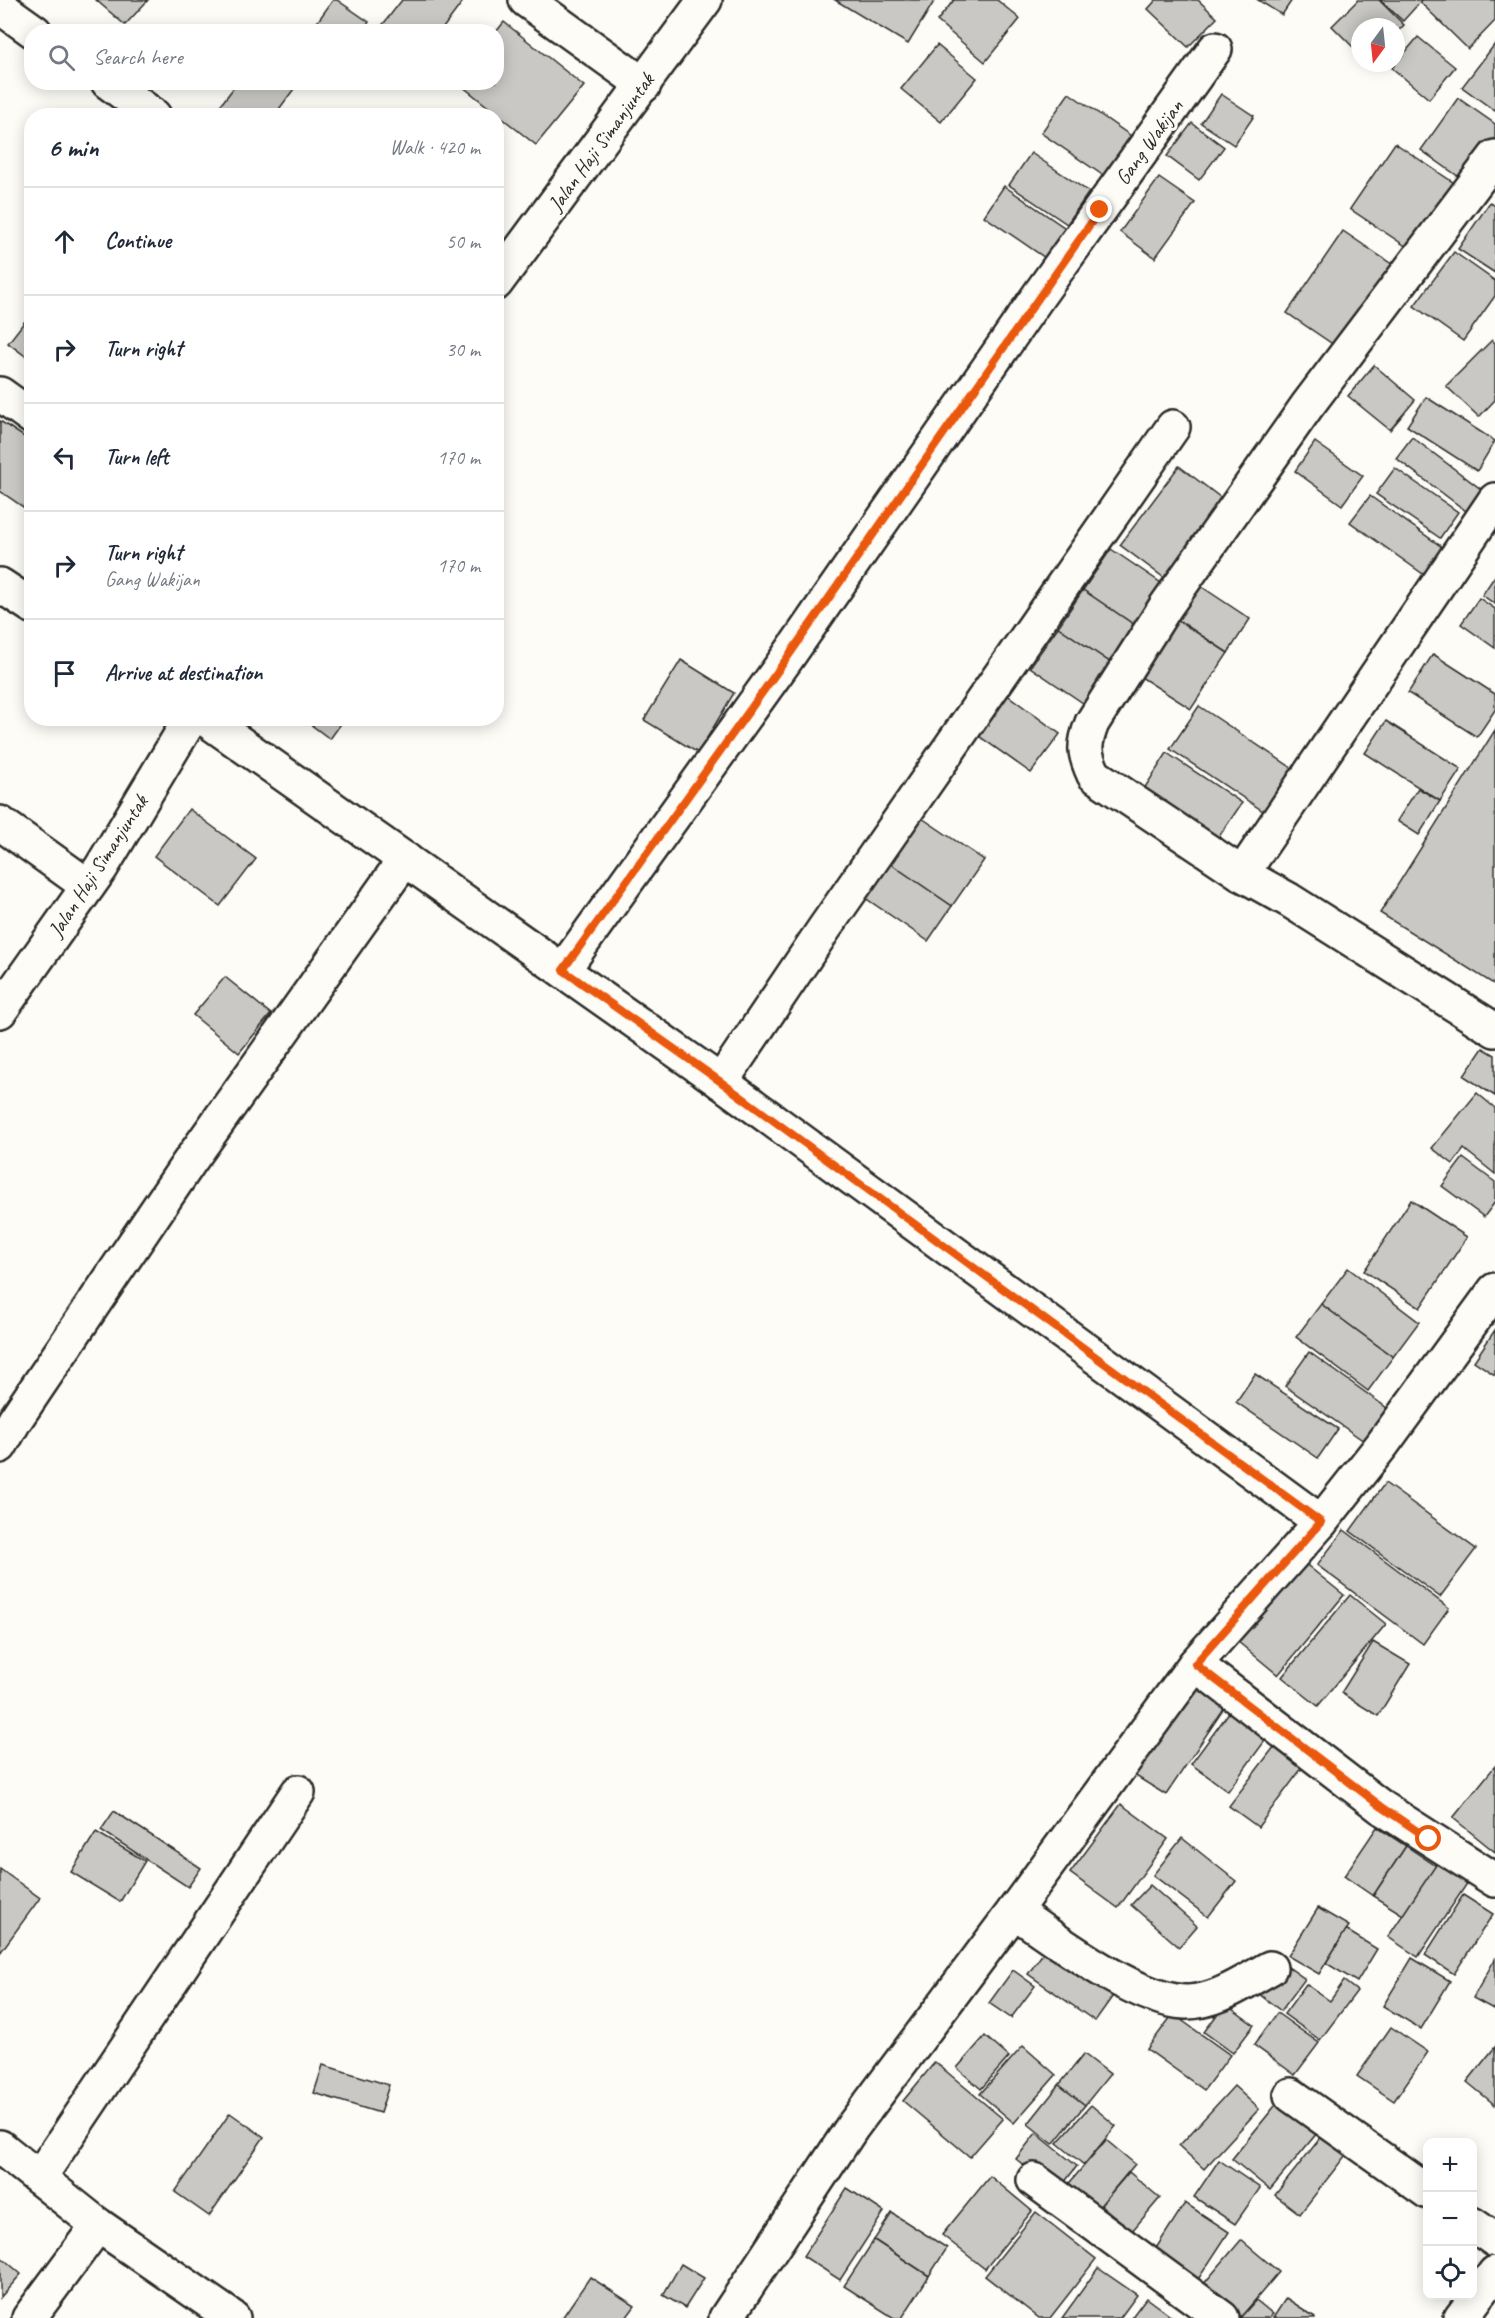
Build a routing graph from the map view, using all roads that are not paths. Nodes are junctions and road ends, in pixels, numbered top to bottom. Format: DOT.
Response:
graph roads {
  1 [pos="526,0"];
  2 [pos="705,0"];
  3 [pos="0,7"];
  4 [pos="24,24"];
  5 [pos="1215,50"];
  6 [pos="644,85"];
  7 [pos="119,90"];
  8 [pos="143,108"];
  9 [pos="1490,174"];
  10 [pos="504,272"];
  11 [pos="0,394"];
  12 [pos="24,411"];
  13 [pos="1173,427"];
  14 [pos="1495,500"];
  15 [pos="0,585"];
  16 [pos="24,601"];
  17 [pos="186,726"];
  18 [pos="215,726"];
  19 [pos="0,823"];
  20 [pos="405,859"];
  21 [pos="1242,874"];
  22 [pos="88,886"];
  23 [pos="563,970"];
  24 [pos="0,1011"];
  25 [pos="1495,1030"];
  26 [pos="721,1082"];
  27 [pos="1495,1290"];
  28 [pos="0,1446"];
  29 [pos="1321,1522"];
  30 [pos="1195,1664"];
  31 [pos="298,1792"];
  32 [pos="1495,1880"];
  33 [pos="1014,1911"];
  34 [pos="1270,1968"];
  35 [pos="1291,2095"];
  36 [pos="0,2147"];
  37 [pos="39,2178"];
  38 [pos="1034,2180"];
  39 [pos="1423,2188"];
  40 [pos="98,2225"];
  41 [pos="1477,2227"];
  42 [pos="1495,2240"];
  43 [pos="1493,2280"];
  44 [pos="734,2315"];
  45 [pos="29,2318"];
  46 [pos="233,2318"];
  47 [pos="1222,2318"];
  48 [pos="1461,2318"];
  1 -- 6 [label="street"];
  2 -- 6 [label="street, Jalan Haji Simanjuntak"];
  3 -- 4 [label="street"];
  5 -- 23 [label="street, Gang Wakijan"];
  6 -- 10 [label="street, Jalan Haji Simanjuntak"];
  7 -- 8 [label="street"];
  9 -- 21 [label="street"];
  11 -- 12 [label="street"];
  13 -- 26 [label="street"];
  14 -- 21 [label="street"];
  15 -- 16 [label="street"];
  17 -- 22 [label="street, Jalan Haji Simanjuntak"];
  18 -- 20 [label="street"];
  19 -- 22 [label="street"];
  20 -- 23 [label="street"];
  20 -- 28 [label="street"];
  21 -- 25 [label="street"];
  22 -- 24 [label="street, Jalan Haji Simanjuntak"];
  23 -- 26 [label="street"];
  26 -- 29 [label="street"];
  27 -- 29 [label="street"];
  29 -- 30 [label="street"];
  30 -- 32 [label="street"];
  30 -- 33 [label="street"];
  31 -- 37 [label="street"];
  33 -- 34 [label="street"];
  33 -- 44 [label="street"];
  35 -- 39 [label="street"];
  36 -- 37 [label="street"];
  37 -- 40 [label="street"];
  38 -- 47 [label="street"];
  40 -- 45 [label="street"];
  40 -- 46 [label="street"];
  41 -- 42 [label="street"];
  43 -- 48 [label="street"];
}
